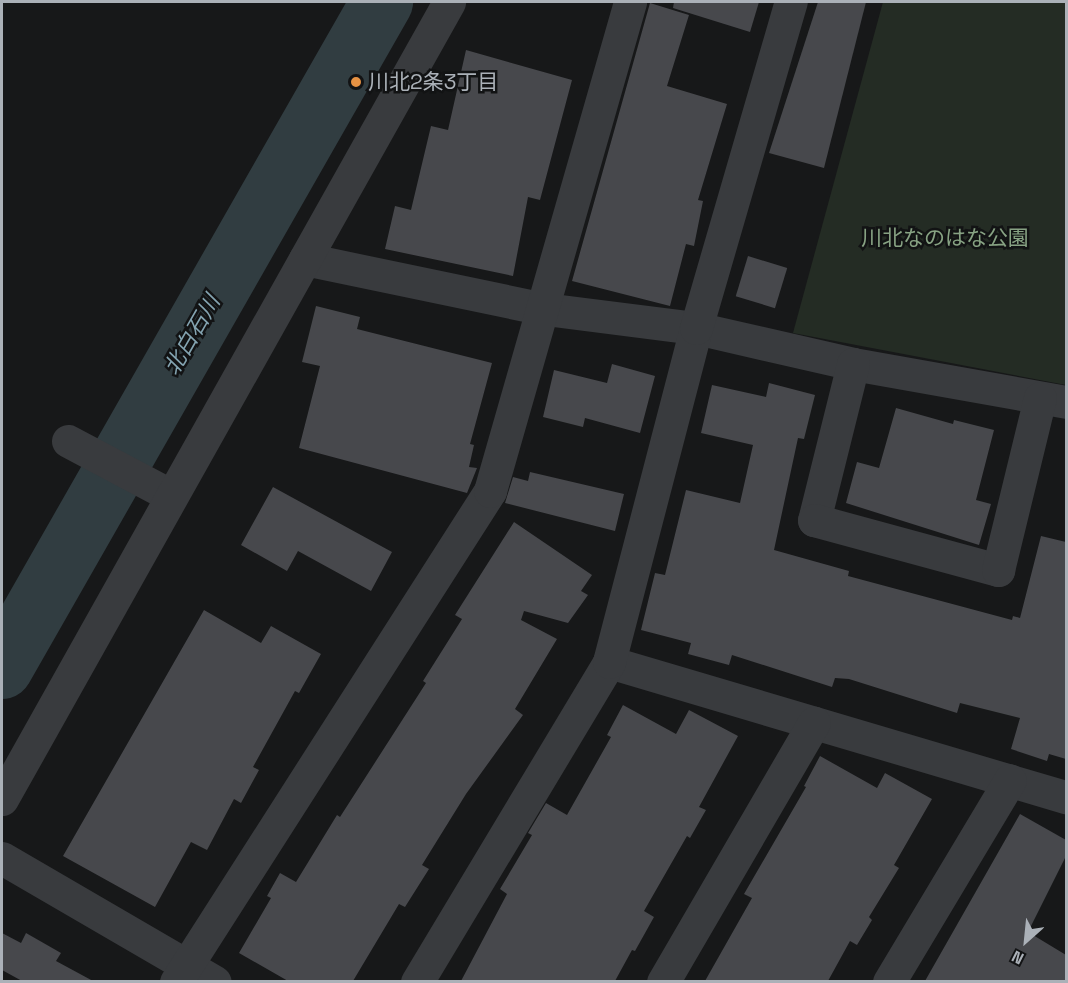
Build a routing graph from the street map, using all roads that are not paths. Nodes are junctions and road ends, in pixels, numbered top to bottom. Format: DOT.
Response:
graph roads {
  1 [pos="449,2"];
  2 [pos="630,2"];
  3 [pos="791,2"];
  4 [pos="305,259"];
  5 [pos="545,309"];
  6 [pos="696,328"];
  7 [pos="853,364"];
  8 [pos="1054,400"];
  9 [pos="79,447"];
  10 [pos="162,490"];
  11 [pos="609,662"];
  12 [pos="814,723"];
  13 [pos="1010,780"];
  14 [pos="1066,797"];
  15 [pos="2,799"];
  16 [pos="2,858"];
  17 [pos="181,973"];
  18 [pos="215,981"];
  19 [pos="417,981"];
  20 [pos="663,981"];
  21 [pos="889,981"];
  1 -- 4 [label="street"];
  2 -- 5 [label="street"];
  3 -- 6 [label="street"];
  4 -- 5 [label="street"];
  4 -- 10 [label="street"];
  5 -- 6 [label="street"];
  5 -- 17 [label="street"];
  6 -- 7 [label="street"];
  6 -- 11 [label="street"];
  7 -- 8 [label="street"];
  7 -- 8 [label="street"];
  9 -- 10 [label="street"];
  10 -- 15 [label="street"];
  11 -- 12 [label="street"];
  11 -- 19 [label="street"];
  12 -- 13 [label="street"];
  12 -- 20 [label="street"];
  13 -- 14 [label="street"];
  13 -- 21 [label="street"];
  16 -- 17 [label="street"];
  17 -- 18 [label="street"];
}
